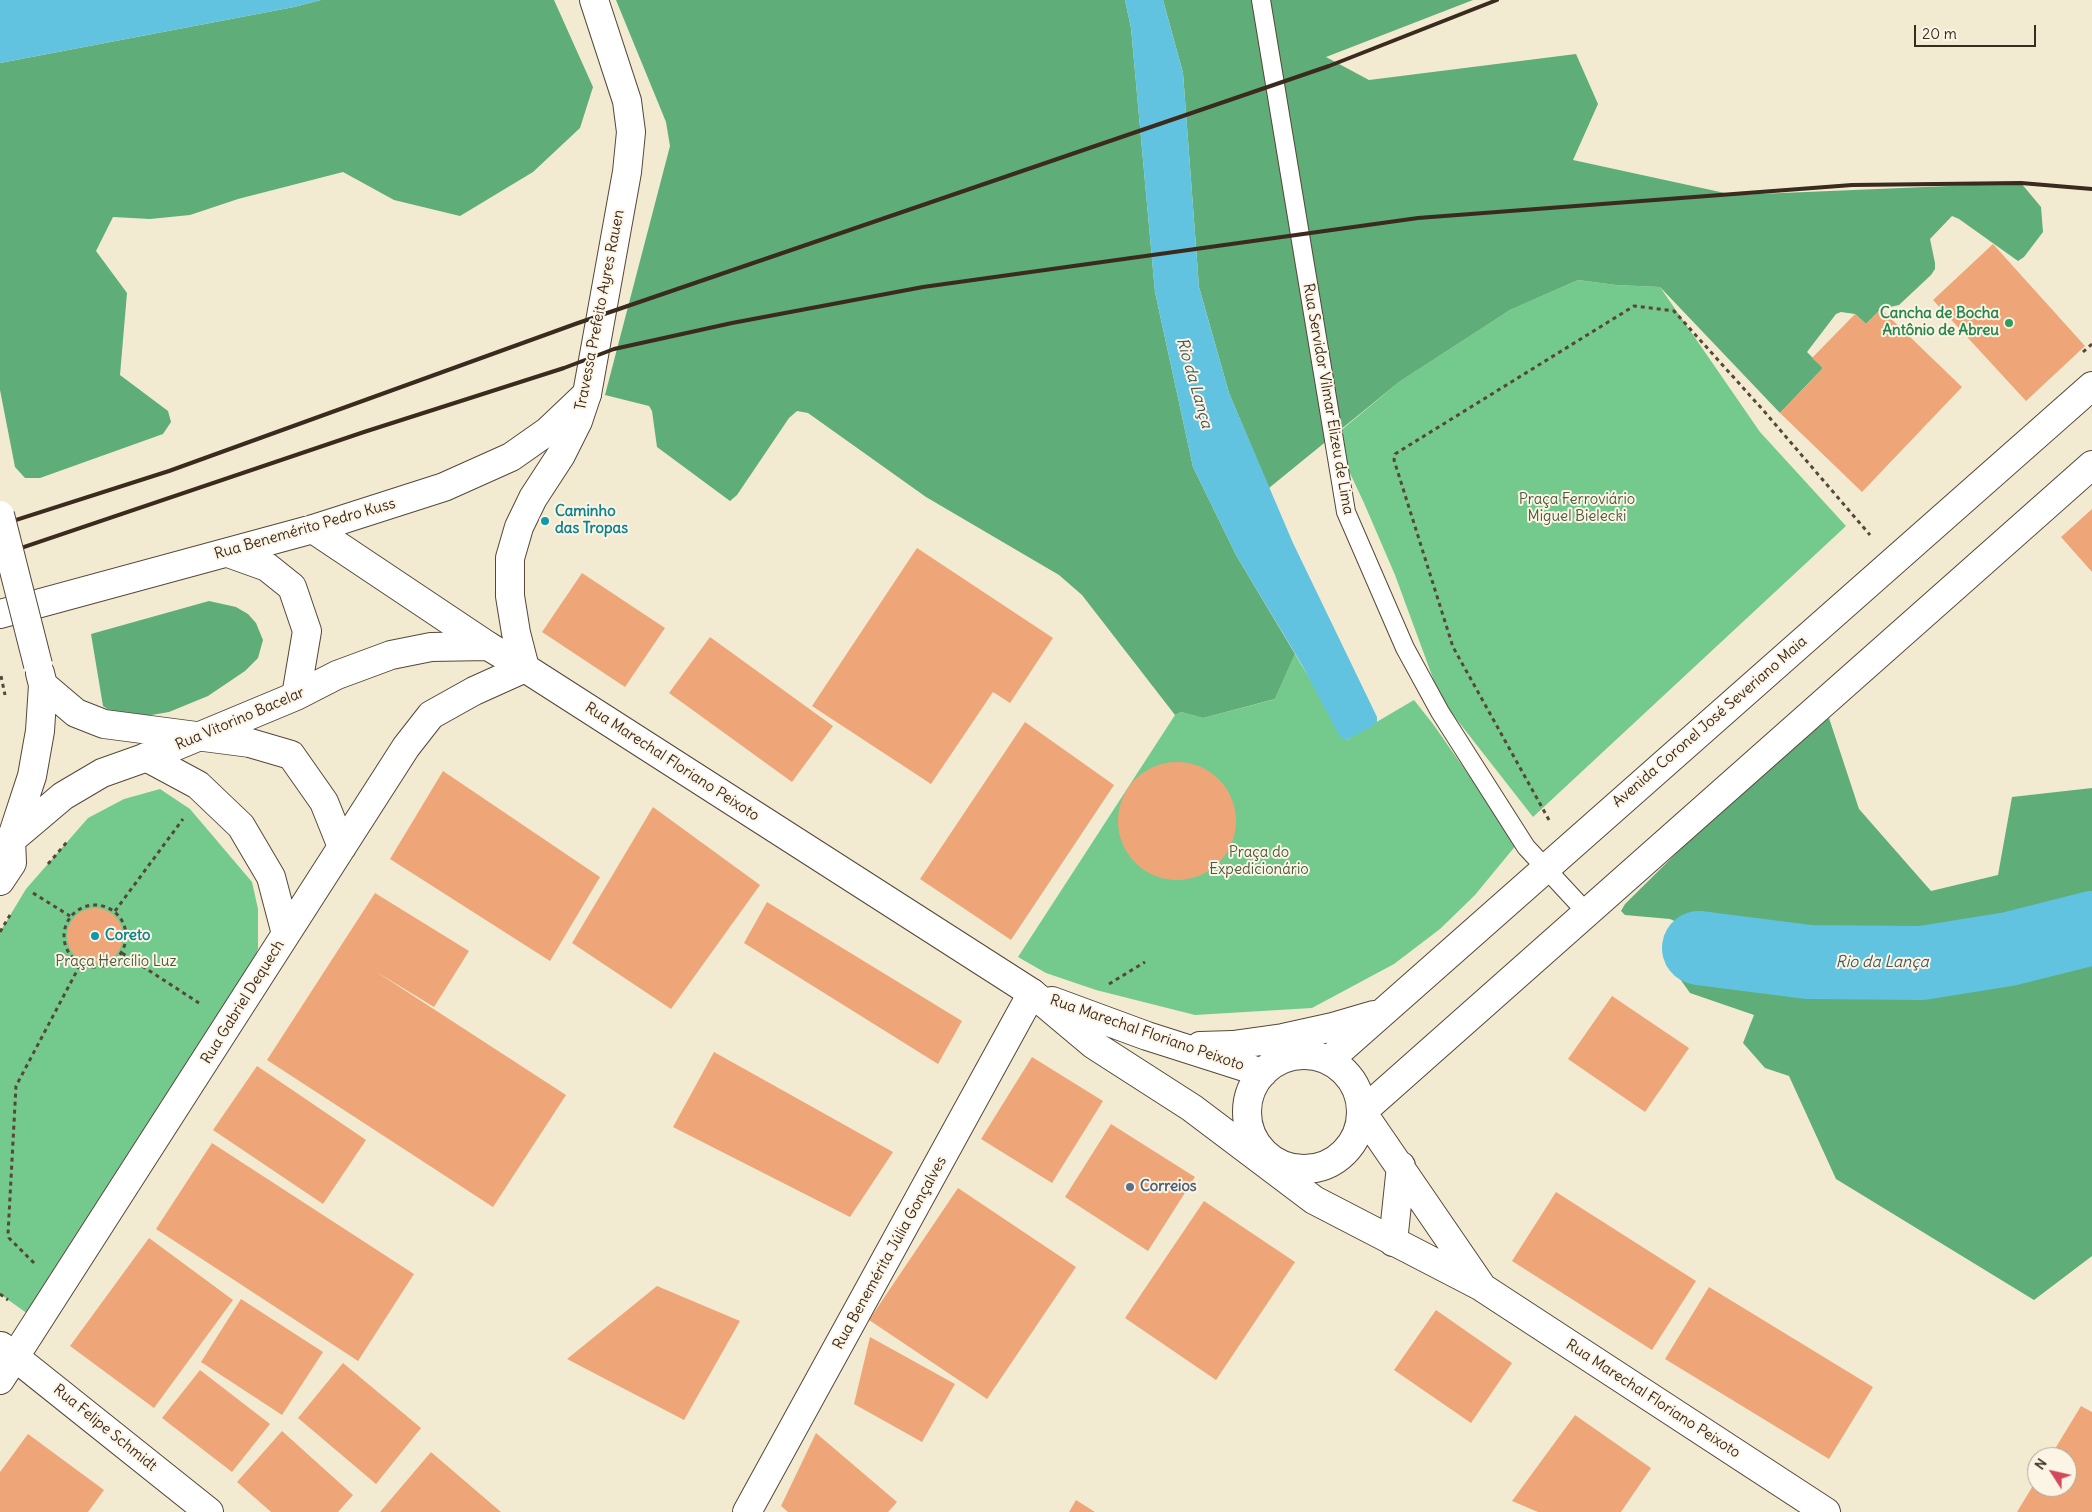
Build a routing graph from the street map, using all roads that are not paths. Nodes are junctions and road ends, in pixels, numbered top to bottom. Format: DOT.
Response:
graph roads {
  1 [pos="594,0"];
  2 [pos="1261,0"];
  3 [pos="2092,386"];
  4 [pos="587,394"];
  5 [pos="2092,465"];
  6 [pos="0,515"];
  7 [pos="313,529"];
  8 [pos="228,553"];
  9 [pos="0,614"];
  10 [pos="488,646"];
  11 [pos="525,668"];
  12 [pos="40,675"];
  13 [pos="296,696"];
  14 [pos="201,735"];
  15 [pos="146,758"];
  16 [pos="5,843"];
  17 [pos="342,847"];
  18 [pos="1544,869"];
  19 [pos="0,882"];
  20 [pos="1587,913"];
  21 [pos="286,934"];
  22 [pos="1032,994"];
  23 [pos="1382,1012"];
  24 [pos="1181,1047"];
  25 [pos="1329,1060"];
  26 [pos="1263,1072"];
  27 [pos="1192,1108"];
  28 [pos="1362,1112"];
  29 [pos="1250,1132"];
  30 [pos="1401,1166"];
  31 [pos="1302,1170"];
  32 [pos="1314,1200"];
  33 [pos="1393,1242"];
  34 [pos="1480,1286"];
  35 [pos="8,1350"];
  36 [pos="0,1380"];
  37 [pos="209,1512"];
  38 [pos="747,1512"];
  39 [pos="1826,1512"];
  1 -- 4 [label="main road, Travessa Prefeito Ayres Rauen"];
  2 -- 18 [label="lane, Rua Servidor Vilmar Elizeu de Lima"];
  3 -- 18 [label="main road, Avenida Coronel José Severiano Maia"];
  4 -- 7 [label="main road, Rua Benemérito Pedro Kuss"];
  4 -- 11 [label="main road, Travessa Prefeito Ayres Rauen"];
  5 -- 20 [label="main road"];
  6 -- 12 [label="main road, bridge"];
  7 -- 8 [label="main road, Rua Benemérito Pedro Kuss"];
  7 -- 10 [label="main road, Rua Marechal Floriano Peixoto"];
  8 -- 9 [label="main road, Rua Benemérito Pedro Kuss"];
  8 -- 13 [label="main road"];
  10 -- 11 [label="main road, Rua Marechal Floriano Peixoto"];
  10 -- 13 [label="main road, Rua Vitorino Bacelar"];
  11 -- 17 [label="main road, Rua Gabriel Dequech"];
  11 -- 22 [label="main road, Rua Marechal Floriano Peixoto"];
  12 -- 14 [label="main road"];
  12 -- 16 [label="main road"];
  13 -- 14 [label="main road, Rua Vitorino Bacelar"];
  14 -- 15 [label="main road, Rua Vitorino Bacelar"];
  14 -- 17 [label="main road"];
  15 -- 16 [label="main road, Rua Vitorino Bacelar"];
  15 -- 21 [label="main road"];
  16 -- 19 [label="main road"];
  17 -- 21 [label="main road, Rua Gabriel Dequech"];
  18 -- 20 [label="lane, Rua Servidor Vilmar Elizeu de Lima"];
  18 -- 23 [label="main road, Avenida Coronel José Severiano Maia"];
  20 -- 28 [label="main road"];
  21 -- 35 [label="main road, Rua Gabriel Dequech"];
  22 -- 24 [label="main road, Rua Marechal Floriano Peixoto"];
  22 -- 27 [label="main road, Rua Marechal Floriano Peixoto"];
  22 -- 38 [label="main road, Rua Benemérita Júlia Gonçalves"];
  23 -- 24 [label="main road"];
  23 -- 25 [label="main road, Avenida Coronel José Severiano Maia"];
  24 -- 26 [label="main road, Rua Marechal Floriano Peixoto"];
  25 -- 26 [label="main road"];
  25 -- 28 [label="main road"];
  26 -- 29 [label="main road"];
  27 -- 29 [label="main road, Rua Marechal Floriano Peixoto"];
  27 -- 32 [label="main road, Rua Marechal Floriano Peixoto"];
  28 -- 30 [label="main road, Rua Marechal Floriano Peixoto"];
  28 -- 31 [label="main road"];
  29 -- 31 [label="main road"];
  30 -- 33 [label="main road"];
  30 -- 34 [label="main road, Rua Marechal Floriano Peixoto"];
  31 -- 32 [label="main road"];
  32 -- 33 [label="main road, Rua Marechal Floriano Peixoto"];
  33 -- 34 [label="main road, Rua Marechal Floriano Peixoto"];
  34 -- 39 [label="main road, Rua Marechal Floriano Peixoto"];
  35 -- 36 [label="main road, Rua Gabriel Dequech"];
  35 -- 37 [label="main road, Rua Felipe Schmidt"];
}
